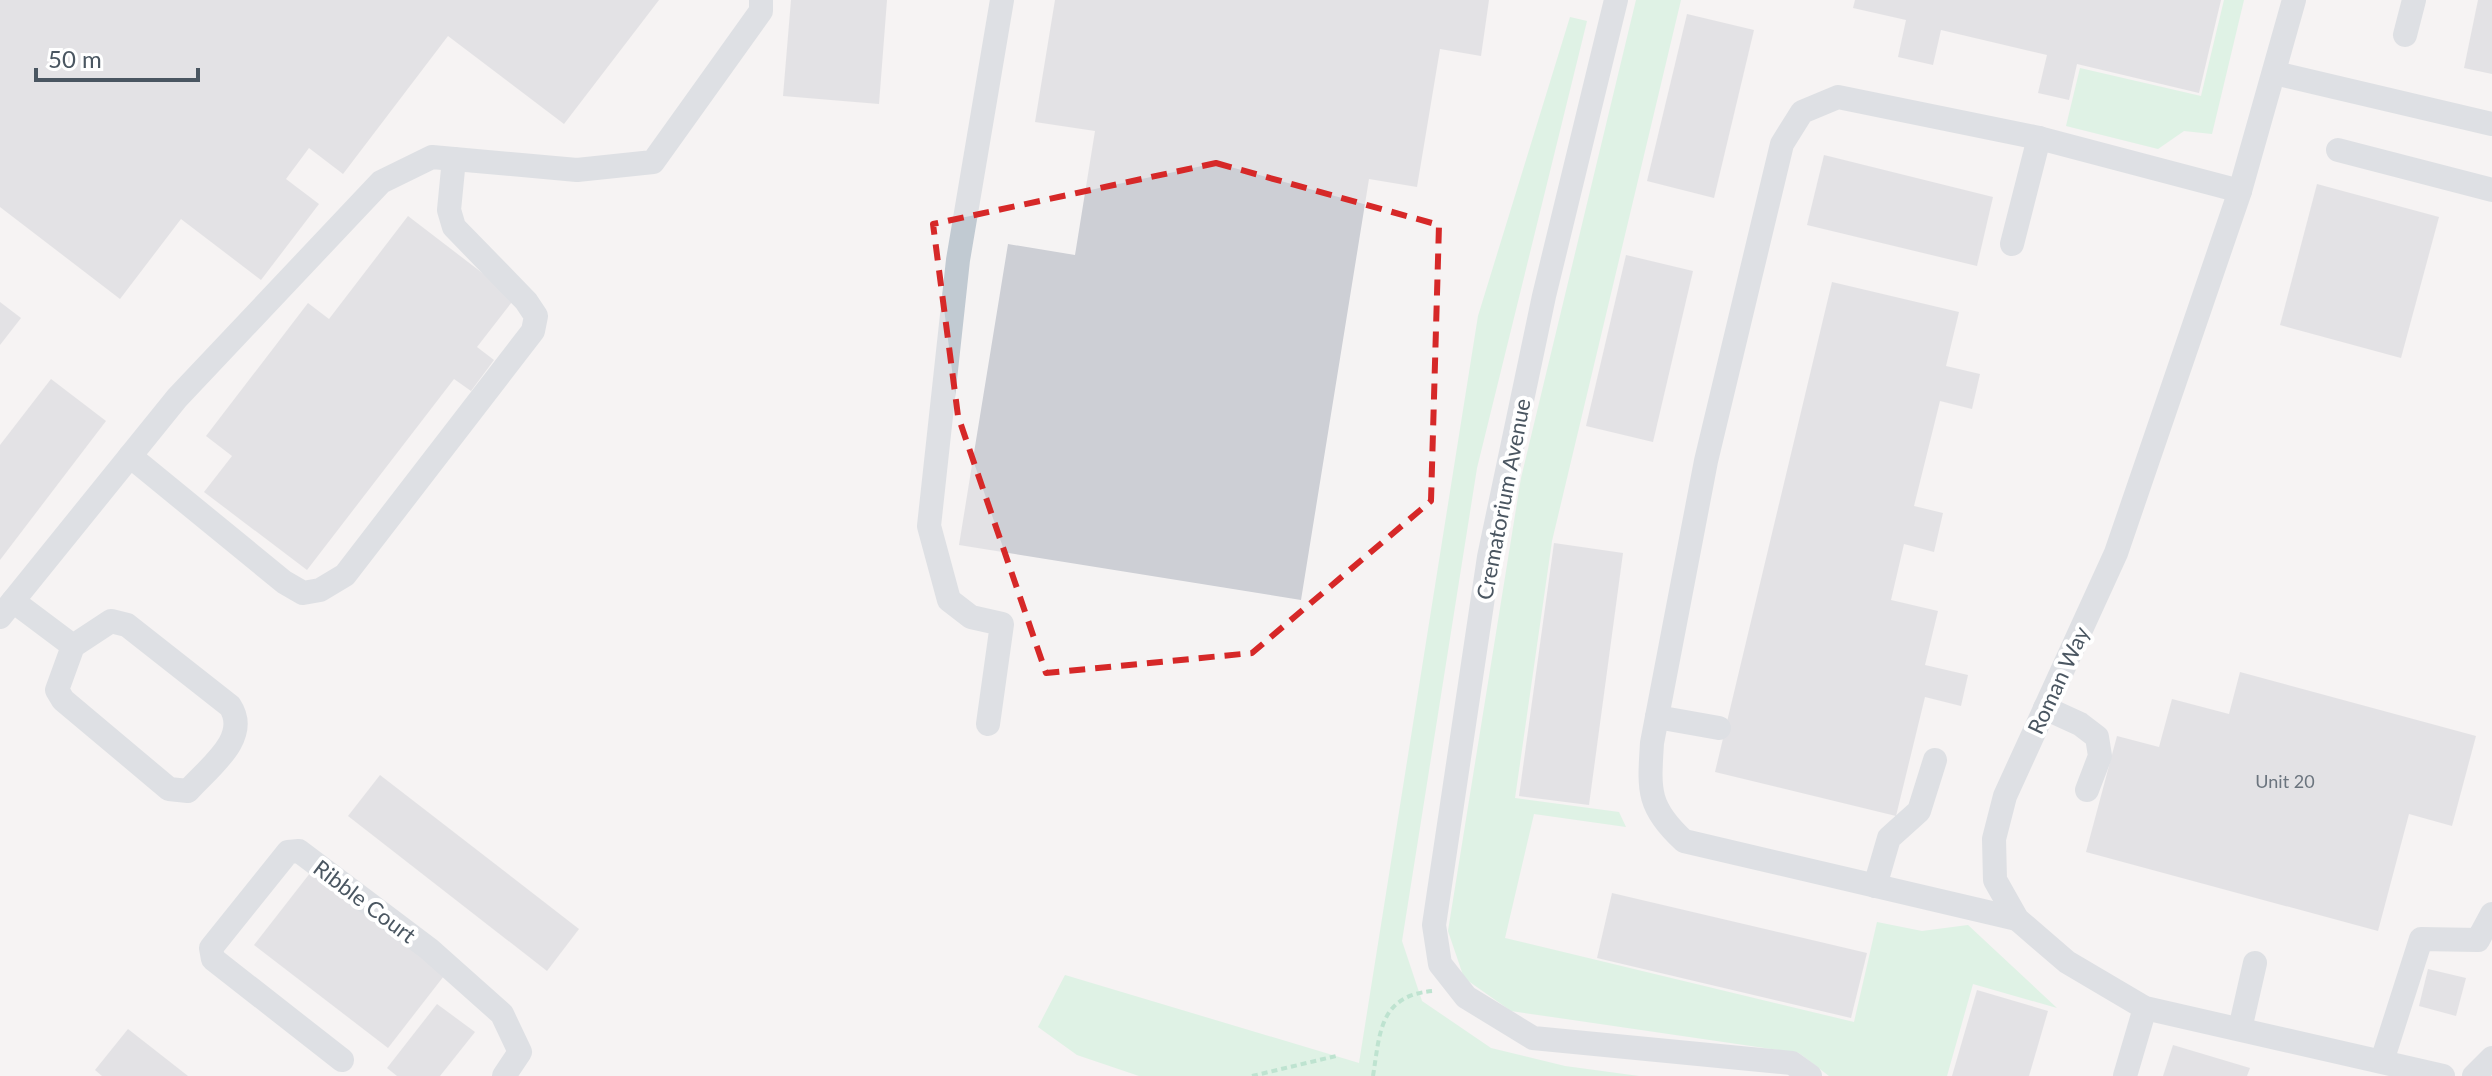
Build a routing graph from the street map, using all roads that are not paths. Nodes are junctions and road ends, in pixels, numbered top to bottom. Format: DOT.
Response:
graph roads {
  1 [pos="761,0"];
  2 [pos="1002,0"];
  3 [pos="1616,0"];
  4 [pos="2294,0"];
  5 [pos="2414,0"];
  6 [pos="2405,35"];
  7 [pos="2275,73"];
  8 [pos="2492,124"];
  9 [pos="2039,138"];
  10 [pos="2338,150"];
  11 [pos="454,159"];
  12 [pos="2492,190"];
  13 [pos="2240,191"];
  14 [pos="2012,244"];
  15 [pos="130,456"];
  16 [pos="6,609"];
  17 [pos="73,646"];
  18 [pos="2045,708"];
  19 [pos="1657,717"];
  20 [pos="988,724"];
  21 [pos="1719,728"];
  22 [pos="1935,760"];
  23 [pos="2087,790"];
  24 [pos="1875,886"];
  25 [pos="2492,914"];
  26 [pos="2017,919"];
  27 [pos="2255,963"];
  28 [pos="2145,1008"];
  29 [pos="2240,1029"];
  30 [pos="2492,1058"];
  31 [pos="342,1060"];
  32 [pos="2382,1061"];
  33 [pos="504,1076"];
  34 [pos="1810,1076"];
  35 [pos="2125,1076"];
  36 [pos="2443,1076"];
  37 [pos="2474,1076"];
  1 -- 11 [label="lane"];
  2 -- 20 [label="lane"];
  3 -- 34 [label="lane, Crematorium Avenue"];
  4 -- 7 [label="lane, Roman Way"];
  5 -- 6 [label="lane"];
  7 -- 8 [label="lane"];
  7 -- 13 [label="lane, Roman Way"];
  9 -- 13 [label="lane"];
  9 -- 14 [label="lane"];
  9 -- 19 [label="lane"];
  10 -- 12 [label="lane"];
  11 -- 15 [label="lane"];
  11 -- 15 [label="lane"];
  13 -- 18 [label="lane, Roman Way"];
  15 -- 16 [label="lane"];
  16 -- 17 [label="lane"];
  17 -- 17 [label="lane"];
  18 -- 23 [label="lane"];
  18 -- 26 [label="lane, Roman Way"];
  19 -- 21 [label="lane"];
  19 -- 24 [label="lane"];
  22 -- 24 [label="lane"];
  24 -- 26 [label="lane"];
  25 -- 32 [label="lane"];
  26 -- 28 [label="lane, Roman Way"];
  27 -- 29 [label="lane"];
  28 -- 29 [label="lane, Roman Way"];
  28 -- 35 [label="lane"];
  29 -- 32 [label="lane, Roman Way"];
  30 -- 37 [label="lane"];
  31 -- 33 [label="lane, Ribble Court"];
  32 -- 36 [label="lane, Roman Way"];
}
